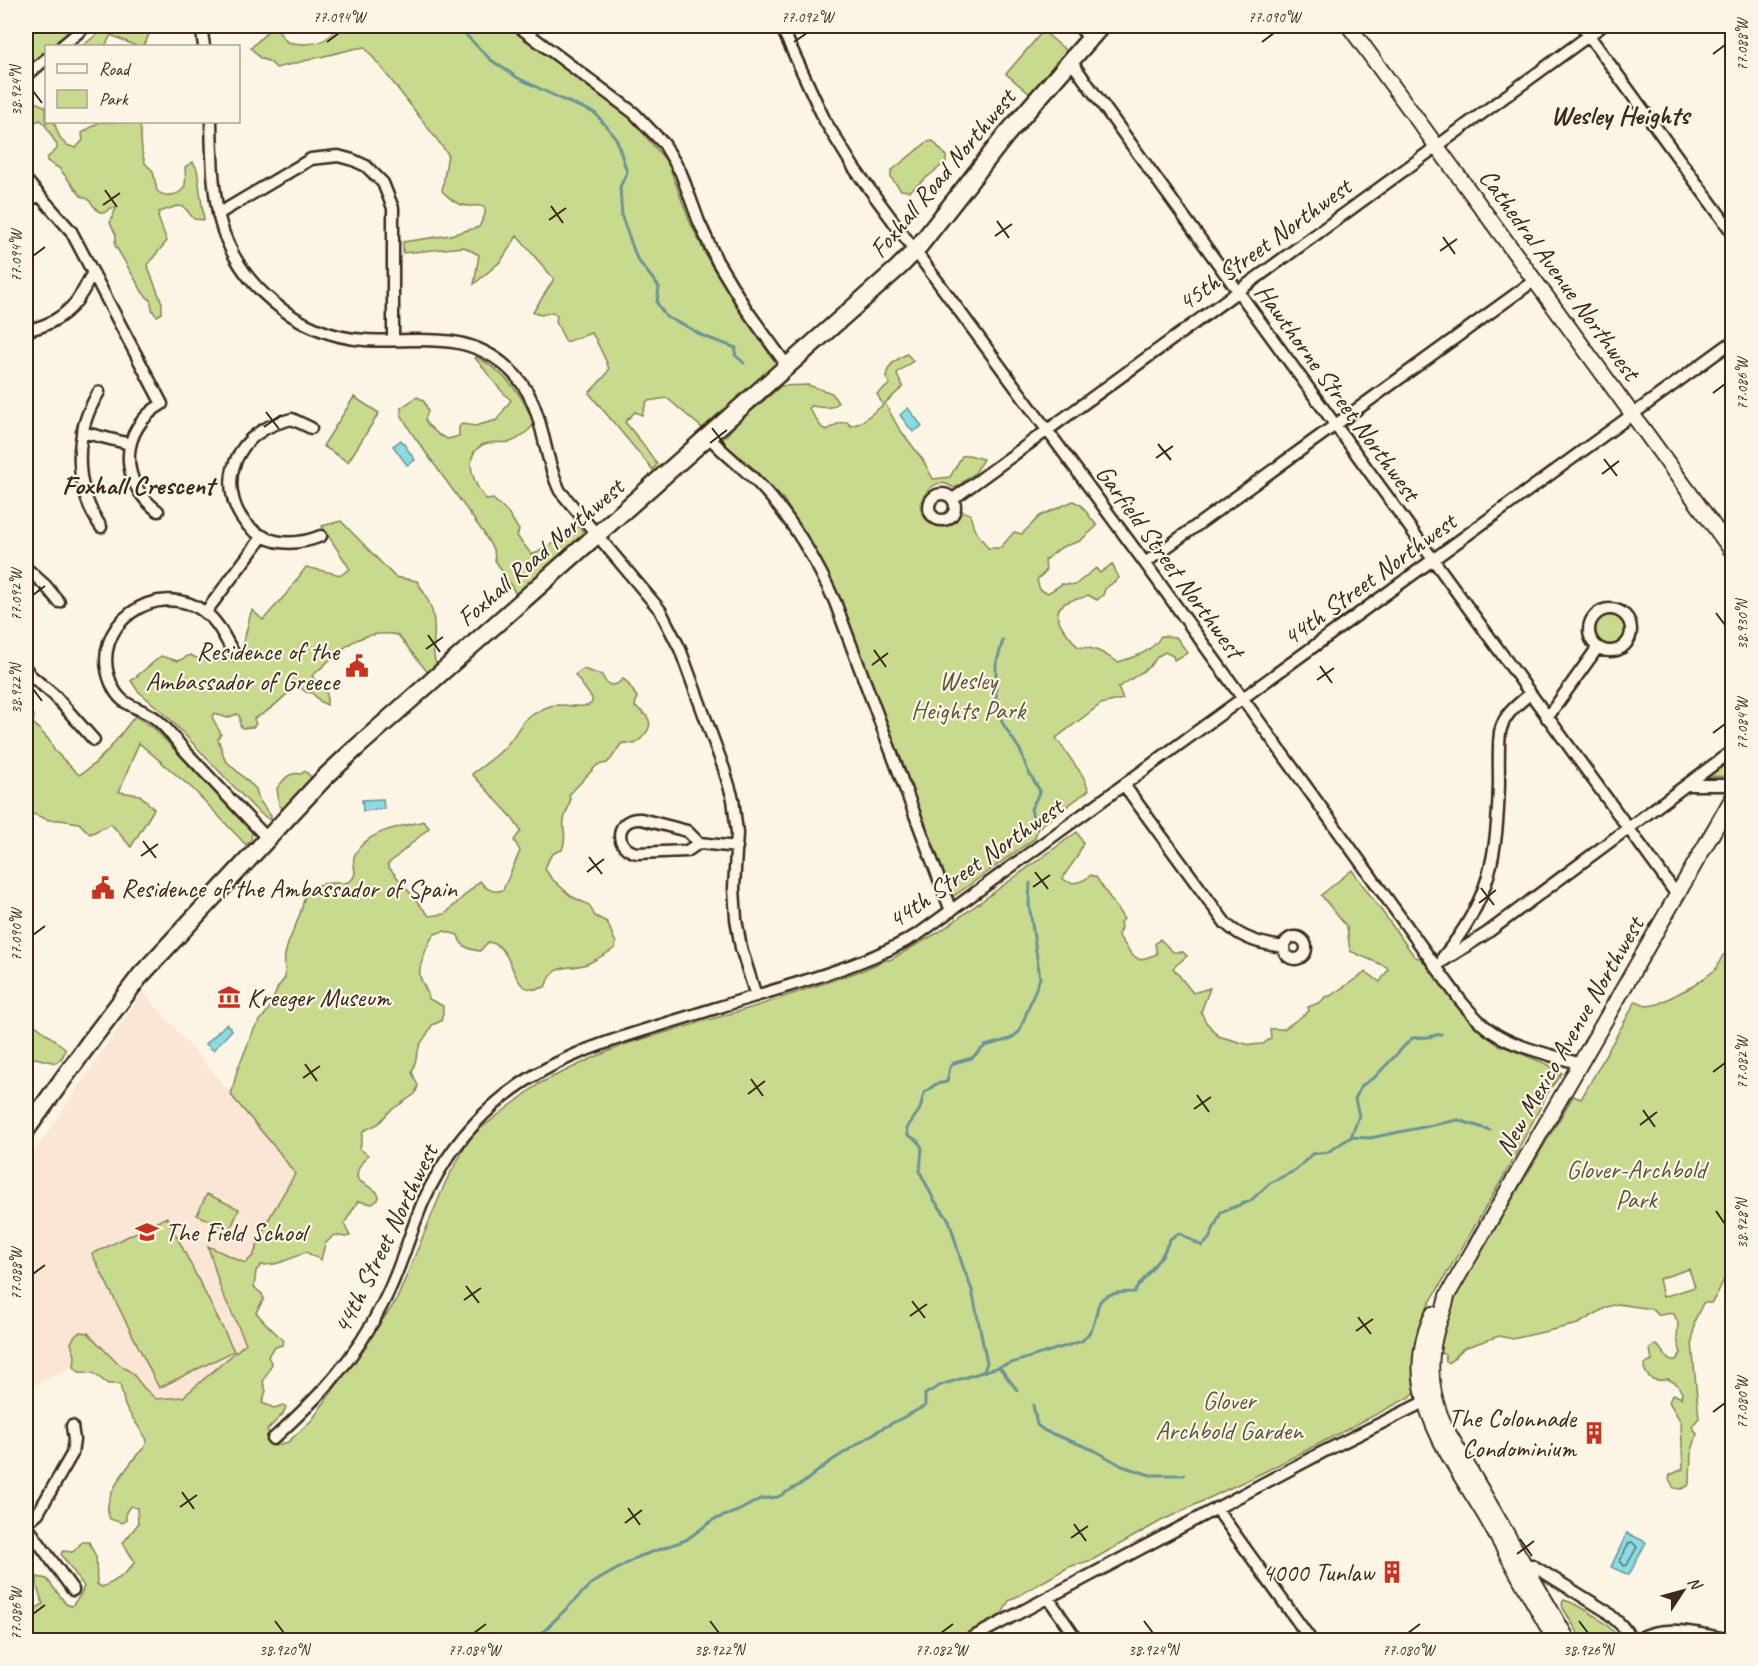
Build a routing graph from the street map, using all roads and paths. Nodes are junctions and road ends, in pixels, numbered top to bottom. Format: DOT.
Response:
graph roads {
  1 [pos="86,26"];
  2 [pos="201,26"];
  3 [pos="518,26"];
  4 [pos="781,26"];
  5 [pos="1078,26"];
  6 [pos="1349,26"];
  7 [pos="1582,26"];
  8 [pos="1602,26"];
  9 [pos="1096,32"];
  10 [pos="1589,35"];
  11 [pos="63,45"];
  12 [pos="204,45"];
  13 [pos="1070,60"];
  14 [pos="45,61"];
  15 [pos="26,76"];
  16 [pos="212,123"];
  17 [pos="1437,145"];
  18 [pos="26,180"];
  19 [pos="39,196"];
  20 [pos="26,201"];
  21 [pos="218,213"];
  22 [pos="1732,232"];
  23 [pos="916,250"];
  24 [pos="93,273"];
  25 [pos="1535,280"];
  26 [pos="1237,291"];
  27 [pos="26,330"];
  28 [pos="393,340"];
  29 [pos="1732,342"];
  30 [pos="788,367"];
  31 [pos="99,392"];
  32 [pos="1633,415"];
  33 [pos="1335,426"];
  34 [pos="311,428"];
  35 [pos="1046,430"];
  36 [pos="82,432"];
  37 [pos="709,437"];
  38 [pos="130,444"];
  39 [pos="953,499"];
  40 [pos="158,511"];
  41 [pos="101,527"];
  42 [pos="263,536"];
  43 [pos="321,536"];
  44 [pos="597,536"];
  45 [pos="1732,551"];
  46 [pos="1433,560"];
  47 [pos="1145,563"];
  48 [pos="26,568"];
  49 [pos="59,602"];
  50 [pos="205,613"];
  51 [pos="1598,647"];
  52 [pos="234,654"];
  53 [pos="26,669"];
  54 [pos="1530,694"];
  55 [pos="1242,699"];
  56 [pos="1547,718"];
  57 [pos="94,740"];
  58 [pos="1732,751"];
  59 [pos="1732,784"];
  60 [pos="1124,785"];
  61 [pos="1688,785"];
  62 [pos="1732,799"];
  63 [pos="1629,830"];
  64 [pos="267,838"];
  65 [pos="699,843"];
  66 [pos="737,847"];
  67 [pos="1677,895"];
  68 [pos="951,911"];
  69 [pos="1284,947"];
  70 [pos="1436,966"];
  71 [pos="756,996"];
  72 [pos="1580,1064"];
  73 [pos="26,1130"];
  74 [pos="1429,1399"];
  75 [pos="72,1426"];
  76 [pos="273,1439"];
  77 [pos="1216,1508"];
  78 [pos="26,1524"];
  79 [pos="1521,1568"];
  80 [pos="73,1590"];
  81 [pos="1049,1599"];
  82 [pos="1732,1640"];
  83 [pos="968,1641"];
  84 [pos="1077,1641"];
  85 [pos="1311,1641"];
  86 [pos="1556,1641"];
  87 [pos="1568,1641"];
  88 [pos="1635,1641"];
  1 -- 11 [label="street"];
  2 -- 12 [label="street"];
  3 -- 30 [label="street"];
  4 -- 23 [label="street, Garfield Street Northwest"];
  5 -- 9 [label="street"];
  6 -- 17 [label="street, Cathedral Avenue Northwest"];
  7 -- 10 [label="street"];
  8 -- 10 [label="street, 45th Street Northwest"];
  9 -- 13 [label="main road, Foxhall Road Northwest"];
  10 -- 17 [label="street, 45th Street Northwest"];
  10 -- 22 [label="street"];
  13 -- 23 [label="main road, Foxhall Road Northwest"];
  13 -- 26 [label="street, Hawthorne Street Northwest"];
  14 -- 15 [label="street"];
  16 -- 21 [label="street"];
  17 -- 25 [label="street, Cathedral Avenue Northwest"];
  17 -- 26 [label="street, 45th Street Northwest"];
  18 -- 19 [label="street"];
  19 -- 20 [label="street"];
  19 -- 24 [label="street"];
  21 -- 28 [label="street"];
  21 -- 28 [label="street"];
  23 -- 30 [label="main road, Foxhall Road Northwest"];
  23 -- 35 [label="street, Garfield Street Northwest"];
  24 -- 27 [label="street"];
  24 -- 38 [label="street"];
  25 -- 32 [label="street, Cathedral Avenue Northwest"];
  25 -- 33 [label="street"];
  26 -- 33 [label="street, Hawthorne Street Northwest"];
  26 -- 35 [label="street, 45th Street Northwest"];
  28 -- 44 [label="street"];
  29 -- 32 [label="street, 44th Street Northwest"];
  30 -- 37 [label="main road, Foxhall Road Northwest"];
  31 -- 36 [label="street"];
  32 -- 45 [label="street, Cathedral Avenue Northwest"];
  32 -- 46 [label="street, 44th Street Northwest"];
  33 -- 46 [label="street, Hawthorne Street Northwest"];
  33 -- 47 [label="street"];
  34 -- 42 [label="street"];
  35 -- 39 [label="street, 45th Street Northwest"];
  35 -- 47 [label="street, Garfield Street Northwest"];
  36 -- 38 [label="street"];
  36 -- 41 [label="street"];
  37 -- 44 [label="main road, Foxhall Road Northwest"];
  37 -- 68 [label="street"];
  38 -- 40 [label="street"];
  42 -- 43 [label="street"];
  42 -- 50 [label="street"];
  44 -- 64 [label="main road, Foxhall Road Northwest"];
  44 -- 66 [label="street"];
  46 -- 54 [label="street, Hawthorne Street Northwest"];
  46 -- 55 [label="street, 44th Street Northwest"];
  47 -- 55 [label="street, Garfield Street Northwest"];
  48 -- 49 [label="street"];
  50 -- 52 [label="street"];
  50 -- 64 [label="street"];
  51 -- 51 [label="street"];
  51 -- 56 [label="street"];
  53 -- 57 [label="street"];
  54 -- 56 [label="street, Hawthorne Street Northwest"];
  54 -- 70 [label="street"];
  55 -- 60 [label="street, 44th Street Northwest"];
  55 -- 70 [label="street, Garfield Street Northwest"];
  56 -- 63 [label="street, Hawthorne Street Northwest"];
  58 -- 61 [label="street"];
  59 -- 61 [label="street"];
  60 -- 68 [label="street, 44th Street Northwest"];
  60 -- 69 [label="street"];
  61 -- 63 [label="street"];
  62 -- 67 [label="street, New Mexico Avenue Northwest"];
  63 -- 67 [label="street, Hawthorne Street Northwest"];
  63 -- 70 [label="street"];
  64 -- 73 [label="main road, Foxhall Road Northwest"];
  65 -- 65 [label="street"];
  65 -- 66 [label="street"];
  66 -- 71 [label="street"];
  67 -- 72 [label="street, New Mexico Avenue Northwest"];
  68 -- 71 [label="street, 44th Street Northwest"];
  70 -- 72 [label="street, Garfield Street Northwest"];
  71 -- 76 [label="street, 44th Street Northwest"];
  72 -- 74 [label="street, New Mexico Avenue Northwest"];
  74 -- 77 [label="street"];
  74 -- 79 [label="street, New Mexico Avenue Northwest"];
  75 -- 78 [label="street"];
  77 -- 81 [label="street"];
  77 -- 85 [label="street"];
  78 -- 80 [label="street"];
  79 -- 86 [label="street"];
  79 -- 87 [label="street"];
  79 -- 88 [label="street"];
  81 -- 83 [label="street"];
  81 -- 84 [label="street"];
  82 -- 88 [label="street"];
}
